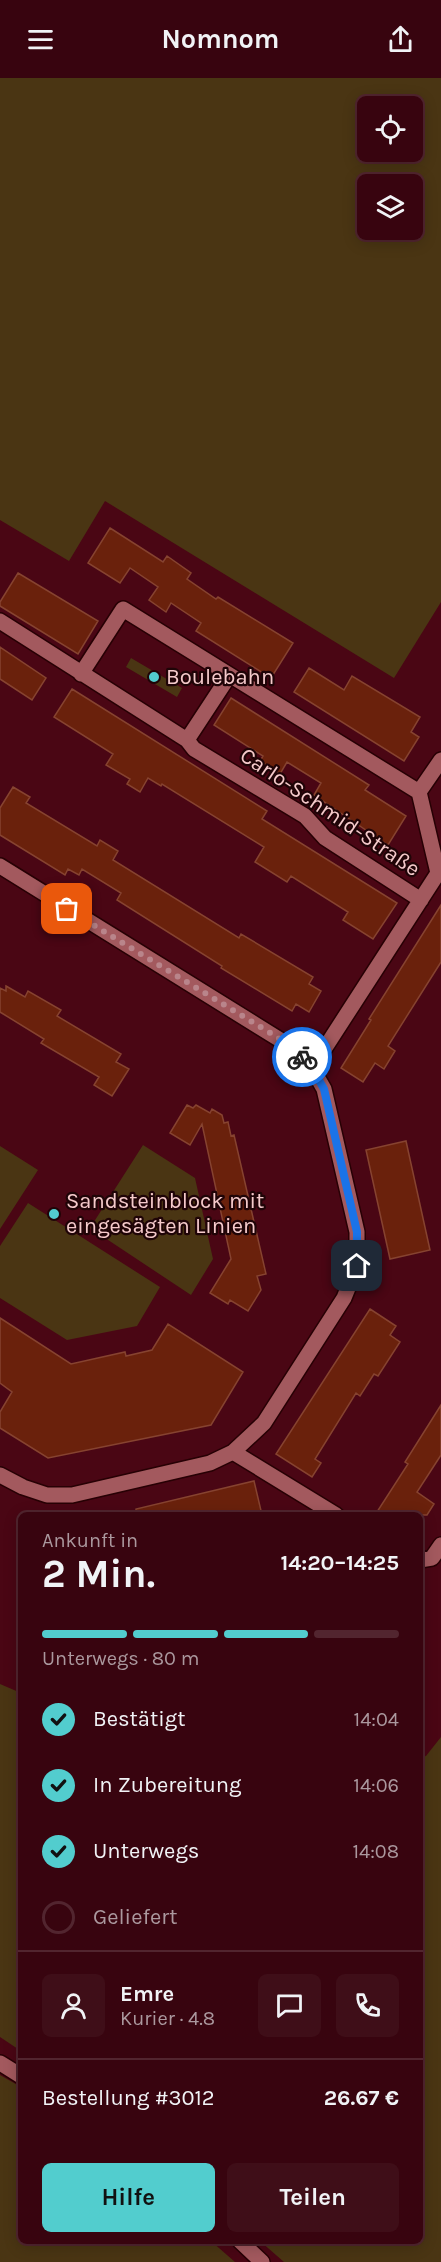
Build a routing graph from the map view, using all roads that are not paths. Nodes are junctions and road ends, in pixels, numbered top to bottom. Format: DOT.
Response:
graph roads {
  1 [pos="0,621"];
  2 [pos="81,674"];
  3 [pos="229,676"];
  4 [pos="187,740"];
  5 [pos="441,760"];
  6 [pos="419,792"];
  7 [pos="0,866"];
  8 [pos="440,874"];
  9 [pos="421,900"];
  10 [pos="312,1068"];
  11 [pos="233,1452"];
  12 [pos="0,1476"];
  13 [pos="331,1512"];
  14 [pos="441,1545"];
  15 [pos="423,1560"];
  16 [pos="0,2063"];
  17 [pos="18,2074"];
  18 [pos="243,2244"];
  19 [pos="262,2262"];
  1 -- 2 [label="street, Carlo-Schmid-Straße"];
  2 -- 3 [label="street"];
  2 -- 4 [label="street, Carlo-Schmid-Straße"];
  3 -- 4 [label="street"];
  3 -- 6 [label="street"];
  4 -- 9 [label="street, Carlo-Schmid-Straße"];
  5 -- 6 [label="street"];
  6 -- 8 [label="street, Carlo-Schmid-Straße"];
  7 -- 10 [label="street"];
  8 -- 9 [label="street, Carlo-Schmid-Straße"];
  9 -- 10 [label="street, Carlo-Schmid-Straße"];
  10 -- 11 [label="street"];
  11 -- 12 [label="street"];
  11 -- 13 [label="street"];
  14 -- 15 [label="street"];
  16 -- 17 [label="street"];
  18 -- 19 [label="street"];
}
